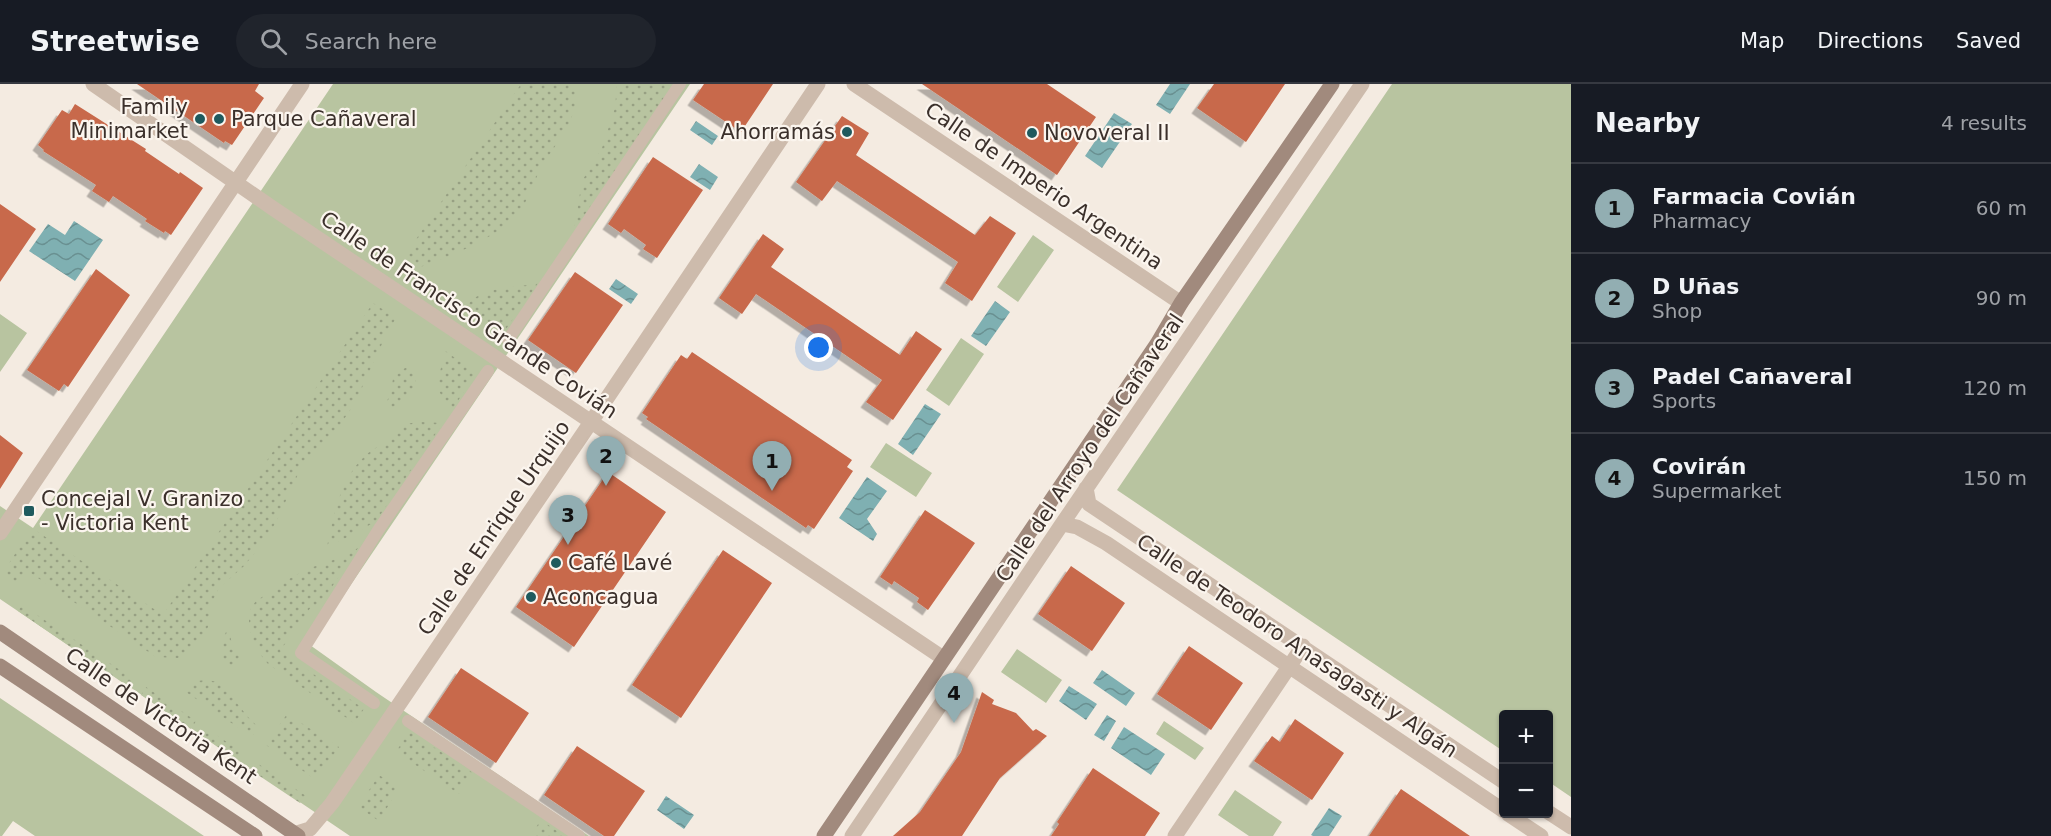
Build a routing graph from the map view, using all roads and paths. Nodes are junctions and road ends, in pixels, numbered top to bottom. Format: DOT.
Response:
graph roads {
  1 [pos="93,84"];
  2 [pos="302,84"];
  3 [pos="680,84"];
  4 [pos="818,84"];
  5 [pos="854,84"];
  6 [pos="1332,84"];
  7 [pos="1362,84"];
  8 [pos="236,183"];
  9 [pos="1181,303"];
  10 [pos="508,340"];
  11 [pos="488,371"];
  12 [pos="591,422"];
  13 [pos="1086,488"];
  14 [pos="1062,524"];
  15 [pos="0,533"];
  16 [pos="0,632"];
  17 [pos="1303,646"];
  18 [pos="944,658"];
  19 [pos="0,666"];
  20 [pos="1289,666"];
  21 [pos="374,703"];
  22 [pos="408,721"];
  23 [pos="1499,779"];
  24 [pos="1499,808"];
  25 [pos="1553,815"];
  26 [pos="1515,818"];
  27 [pos="1571,827"];
  28 [pos="296,835"];
  29 [pos="255,836"];
  30 [pos="579,836"];
  31 [pos="824,836"];
  32 [pos="852,836"];
  33 [pos="1175,836"];
  34 [pos="1541,836"];
  1 -- 8 [label="street, Calle de Francisco Grande Covián"];
  2 -- 8 [label="street"];
  3 -- 10 [label="street"];
  4 -- 12 [label="street, Calle de Enrique Urquijo"];
  5 -- 9 [label="street, Calle de Imperio Argentina"];
  6 -- 9 [label="main road, Calle del Arroyo del Cañaveral"];
  7 -- 13 [label="street, Calle del Arroyo del Cañaveral"];
  8 -- 12 [label="street, Calle de Francisco Grande Covián"];
  8 -- 15 [label="street"];
  9 -- 18 [label="main road, Calle del Arroyo del Cañaveral"];
  11 -- 21 [label="street"];
  12 -- 18 [label="street, Calle de Francisco Grande Covián"];
  12 -- 28 [label="street, Calle de Enrique Urquijo"];
  13 -- 14 [label="street, Calle del Arroyo del Cañaveral"];
  13 -- 17 [label="street, Calle de Teodoro Anasagasti y Algán"];
  14 -- 20 [label="street, Calle de Teodoro Anasagasti y Algán"];
  14 -- 32 [label="street, Calle del Arroyo del Cañaveral"];
  16 -- 28 [label="main road, Calle de Victoria Kent"];
  17 -- 20 [label="street"];
  17 -- 23 [label="street, Calle de Teodoro Anasagasti y Algán"];
  18 -- 31 [label="main road, Calle del Arroyo del Cañaveral"];
  19 -- 29 [label="main road"];
  20 -- 24 [label="street, Calle de Teodoro Anasagasti y Algán"];
  20 -- 33 [label="street"];
  22 -- 30 [label="street"];
  25 -- 27 [label="street"];
  26 -- 34 [label="street"];
}
